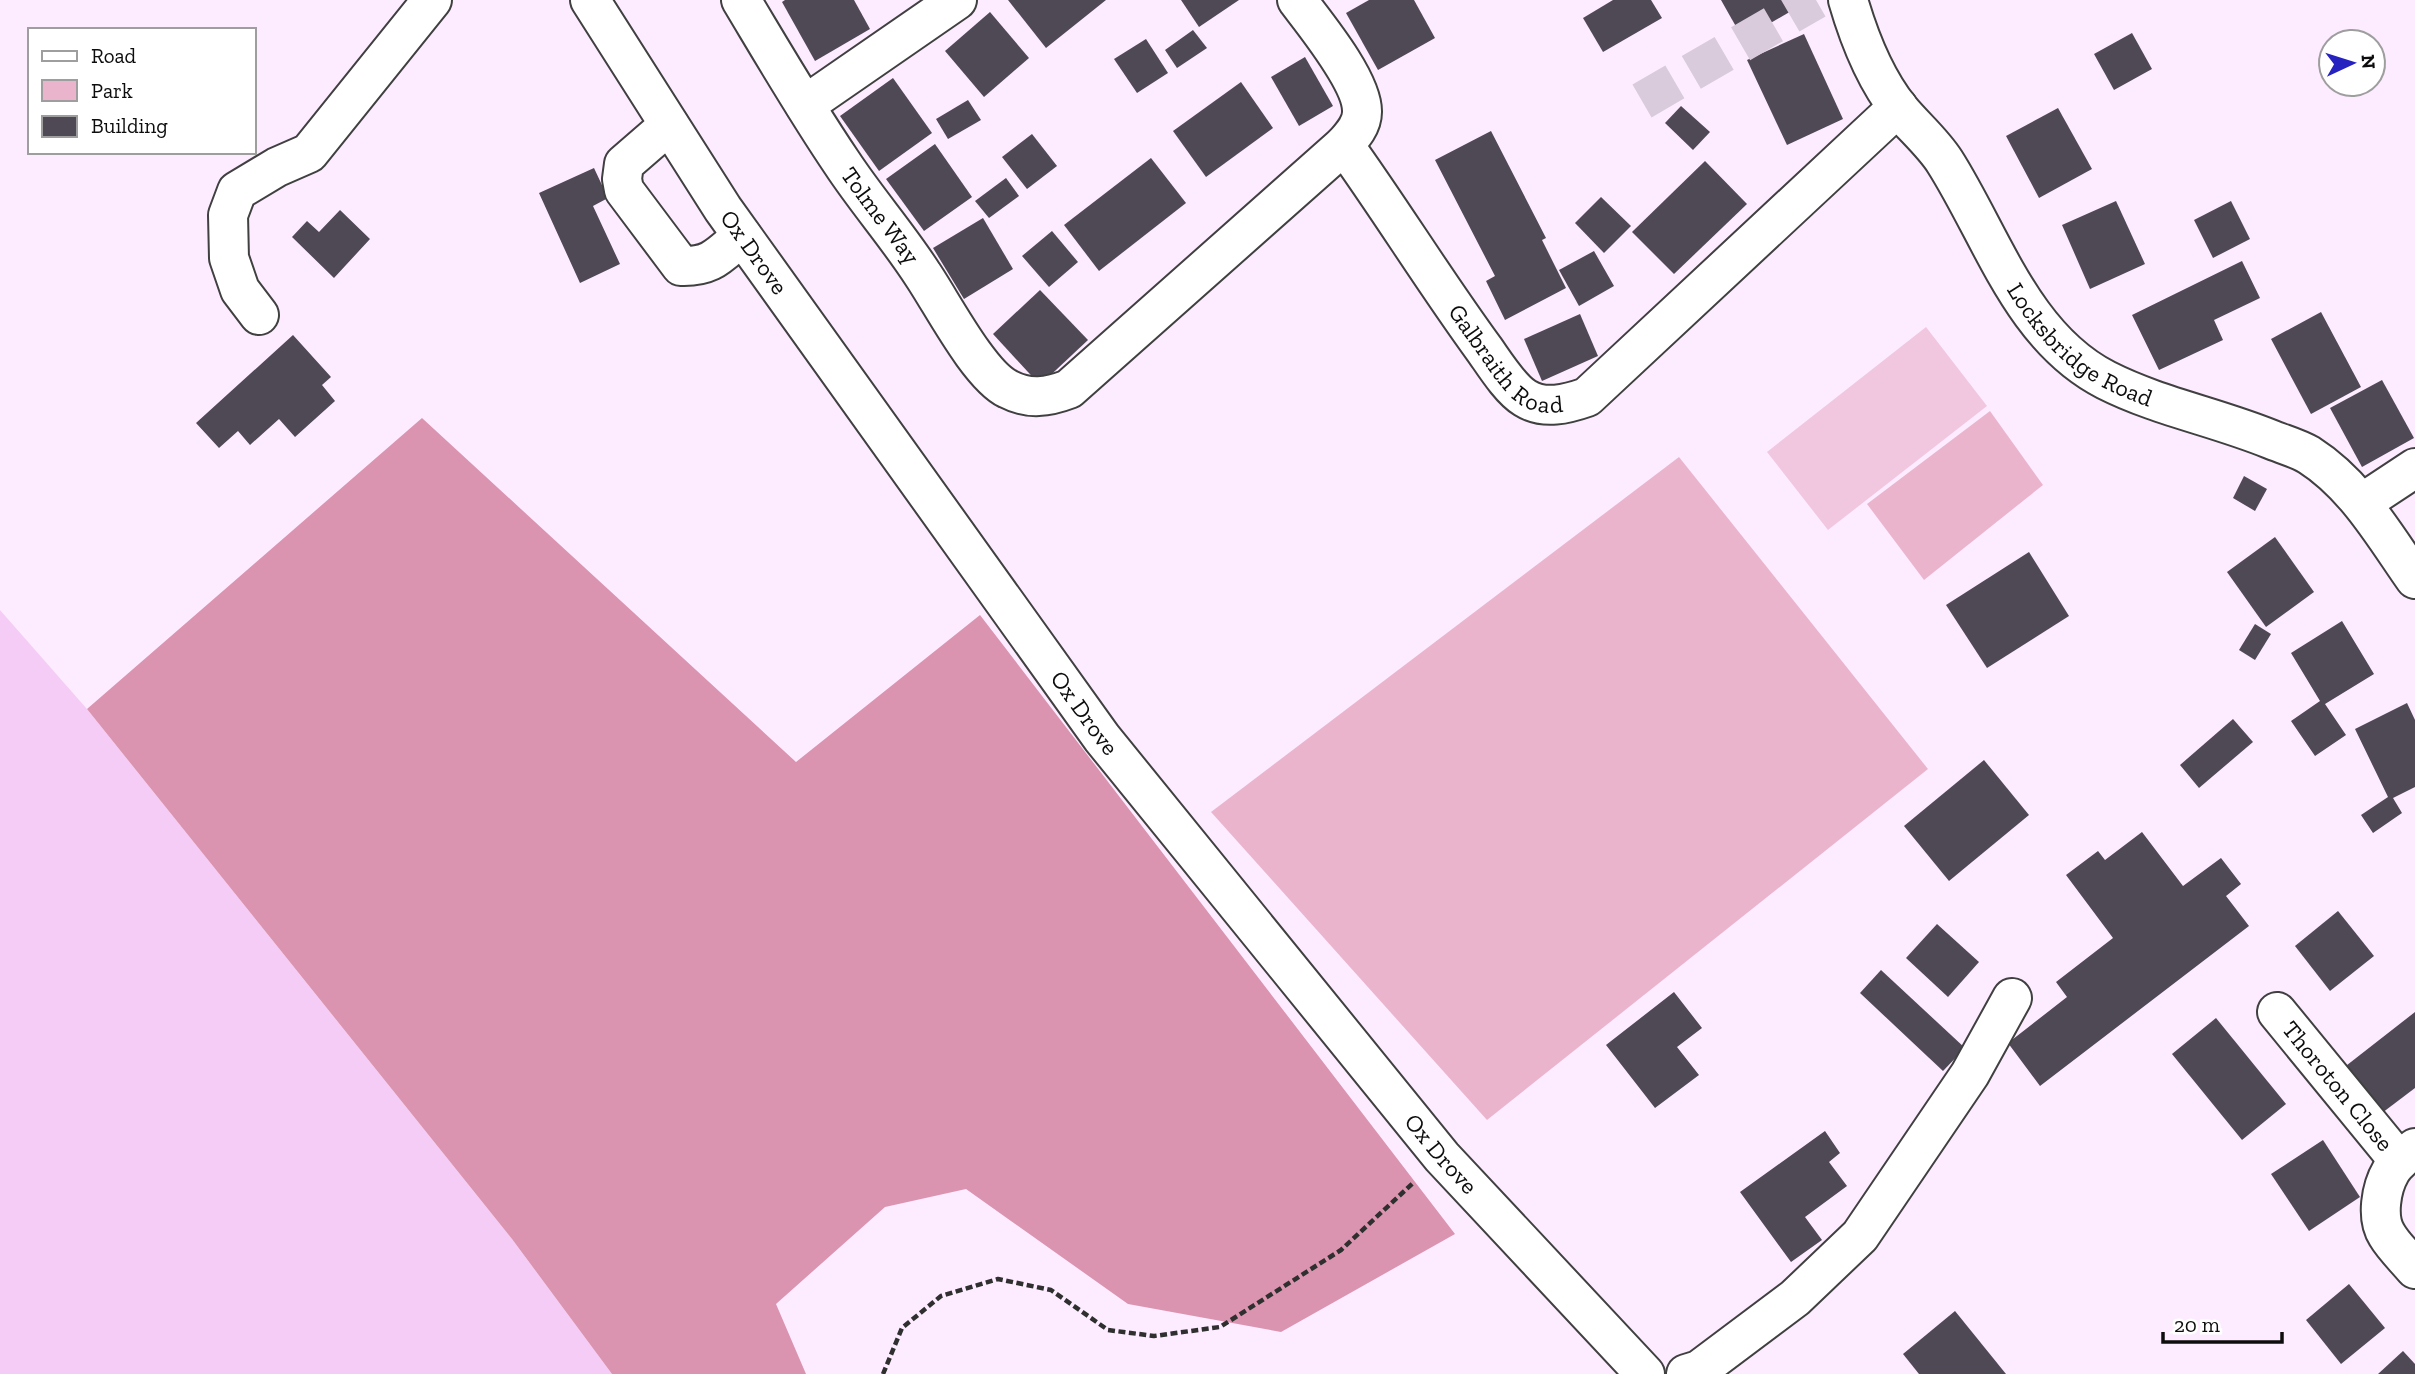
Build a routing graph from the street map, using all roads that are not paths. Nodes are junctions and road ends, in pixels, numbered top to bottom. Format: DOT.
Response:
graph roads {
  1 [pos="432,0"];
  2 [pos="590,0"];
  3 [pos="741,0"];
  4 [pos="957,0"];
  5 [pos="1297,0"];
  6 [pos="1848,0"];
  7 [pos="804,105"];
  8 [pos="1898,107"];
  9 [pos="669,125"];
  10 [pos="1345,145"];
  11 [pos="742,236"];
  12 [pos="259,315"];
  13 [pos="2415,468"];
  14 [pos="2362,503"];
  15 [pos="2415,579"];
  16 [pos="2012,998"];
  17 [pos="2277,1012"];
  18 [pos="2407,1154"];
  19 [pos="2415,1269"];
  20 [pos="1645,1374"];
  21 [pos="1686,1374"];
  1 -- 12 [label="street"];
  2 -- 9 [label="street, Ox Drove"];
  3 -- 7 [label="street, Tolme Way"];
  4 -- 7 [label="street"];
  5 -- 10 [label="street"];
  6 -- 8 [label="street, Locksbridge Road"];
  7 -- 10 [label="street, Tolme Way"];
  8 -- 10 [label="street, Galbraith Road"];
  8 -- 14 [label="street, Locksbridge Road"];
  9 -- 11 [label="street, Ox Drove"];
  9 -- 11 [label="street"];
  11 -- 20 [label="street, Ox Drove"];
  13 -- 14 [label="street"];
  14 -- 15 [label="street, Locksbridge Road"];
  16 -- 21 [label="street"];
  17 -- 18 [label="street, Thoroton Close"];
  18 -- 19 [label="street, Thoroton Close"];
}
